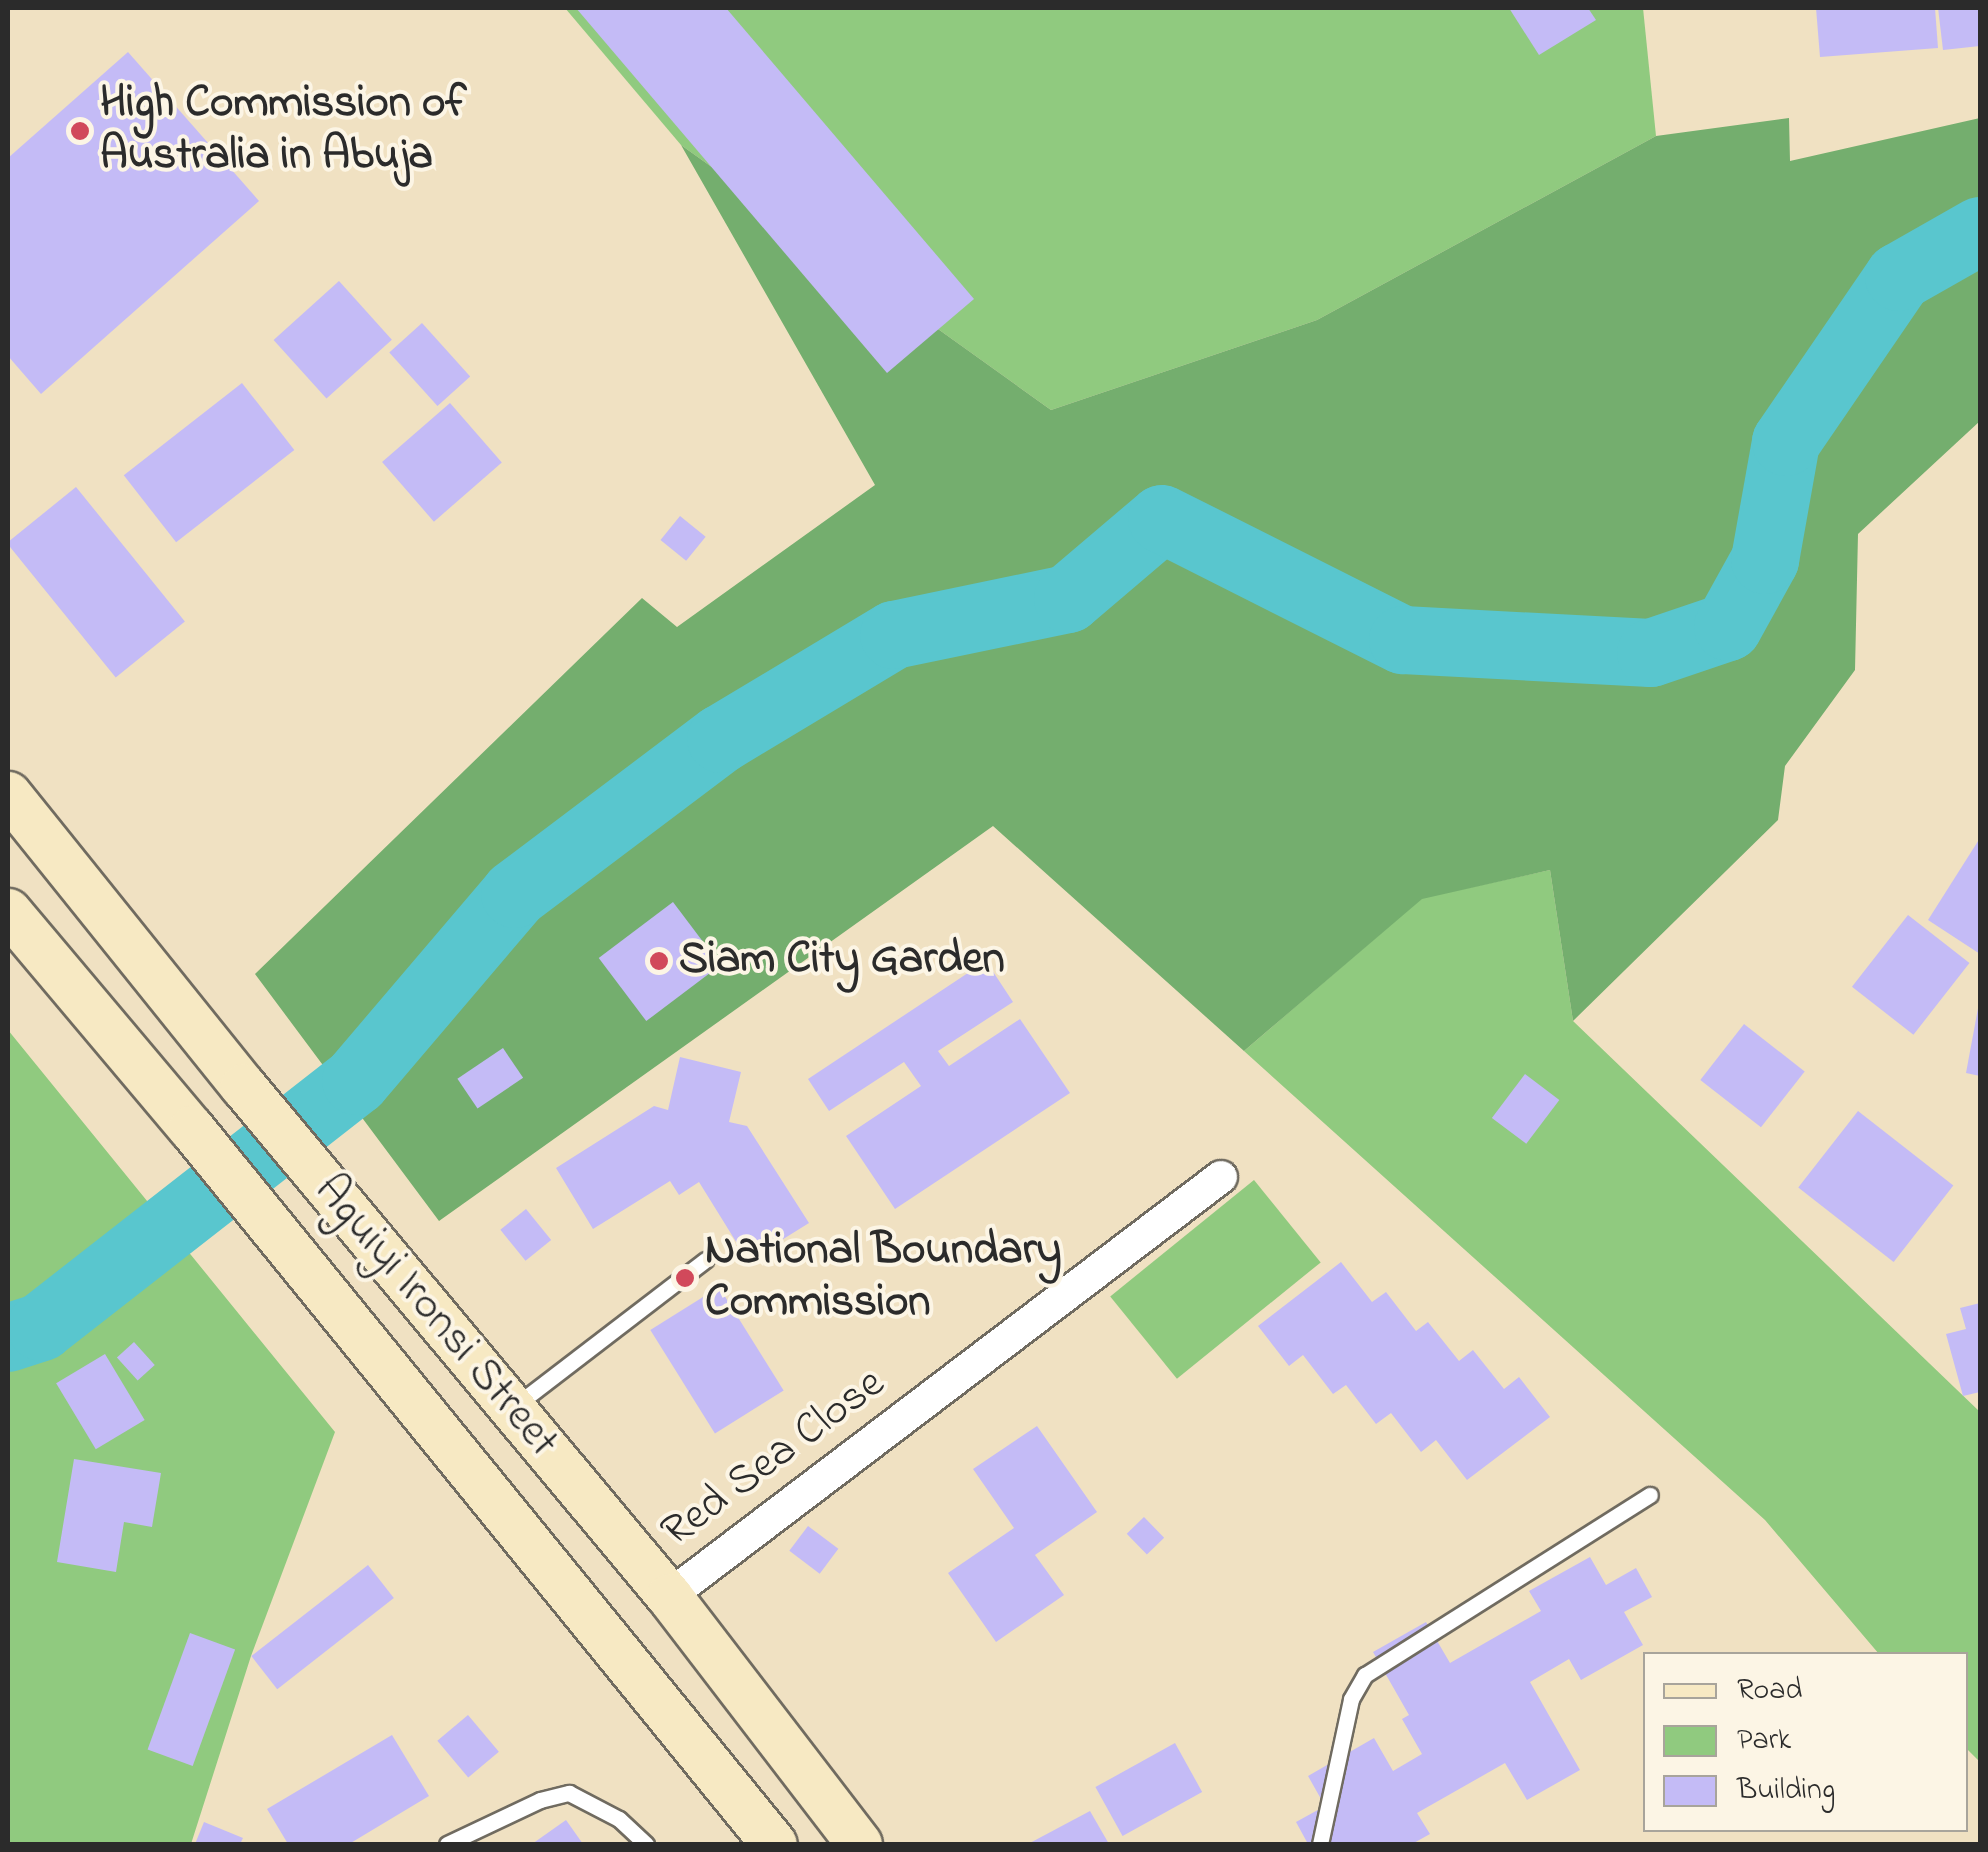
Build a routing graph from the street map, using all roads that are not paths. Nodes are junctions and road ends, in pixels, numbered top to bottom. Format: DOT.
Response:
graph roads {
  1 [pos="8,794"];
  2 [pos="8,911"];
  3 [pos="1220,1177"];
  4 [pos="705,1260"];
  5 [pos="512,1408"];
  6 [pos="1650,1495"];
  7 [pos="669,1596"];
  8 [pos="447,1844"];
  9 [pos="646,1844"];
  10 [pos="774,1844"];
  11 [pos="859,1844"];
  12 [pos="1320,1844"];
  1 -- 5 [label="main road, Aguiyi Ironsi Street"];
  2 -- 10 [label="main road, Aguiyi Ironsi Street"];
  3 -- 7 [label="street, Red Sea Close"];
  4 -- 5 [label="lane"];
  5 -- 7 [label="main road, Aguiyi Ironsi Street"];
  6 -- 12 [label="lane"];
  7 -- 11 [label="main road, Aguiyi Ironsi Street"];
  8 -- 9 [label="lane"];
}
